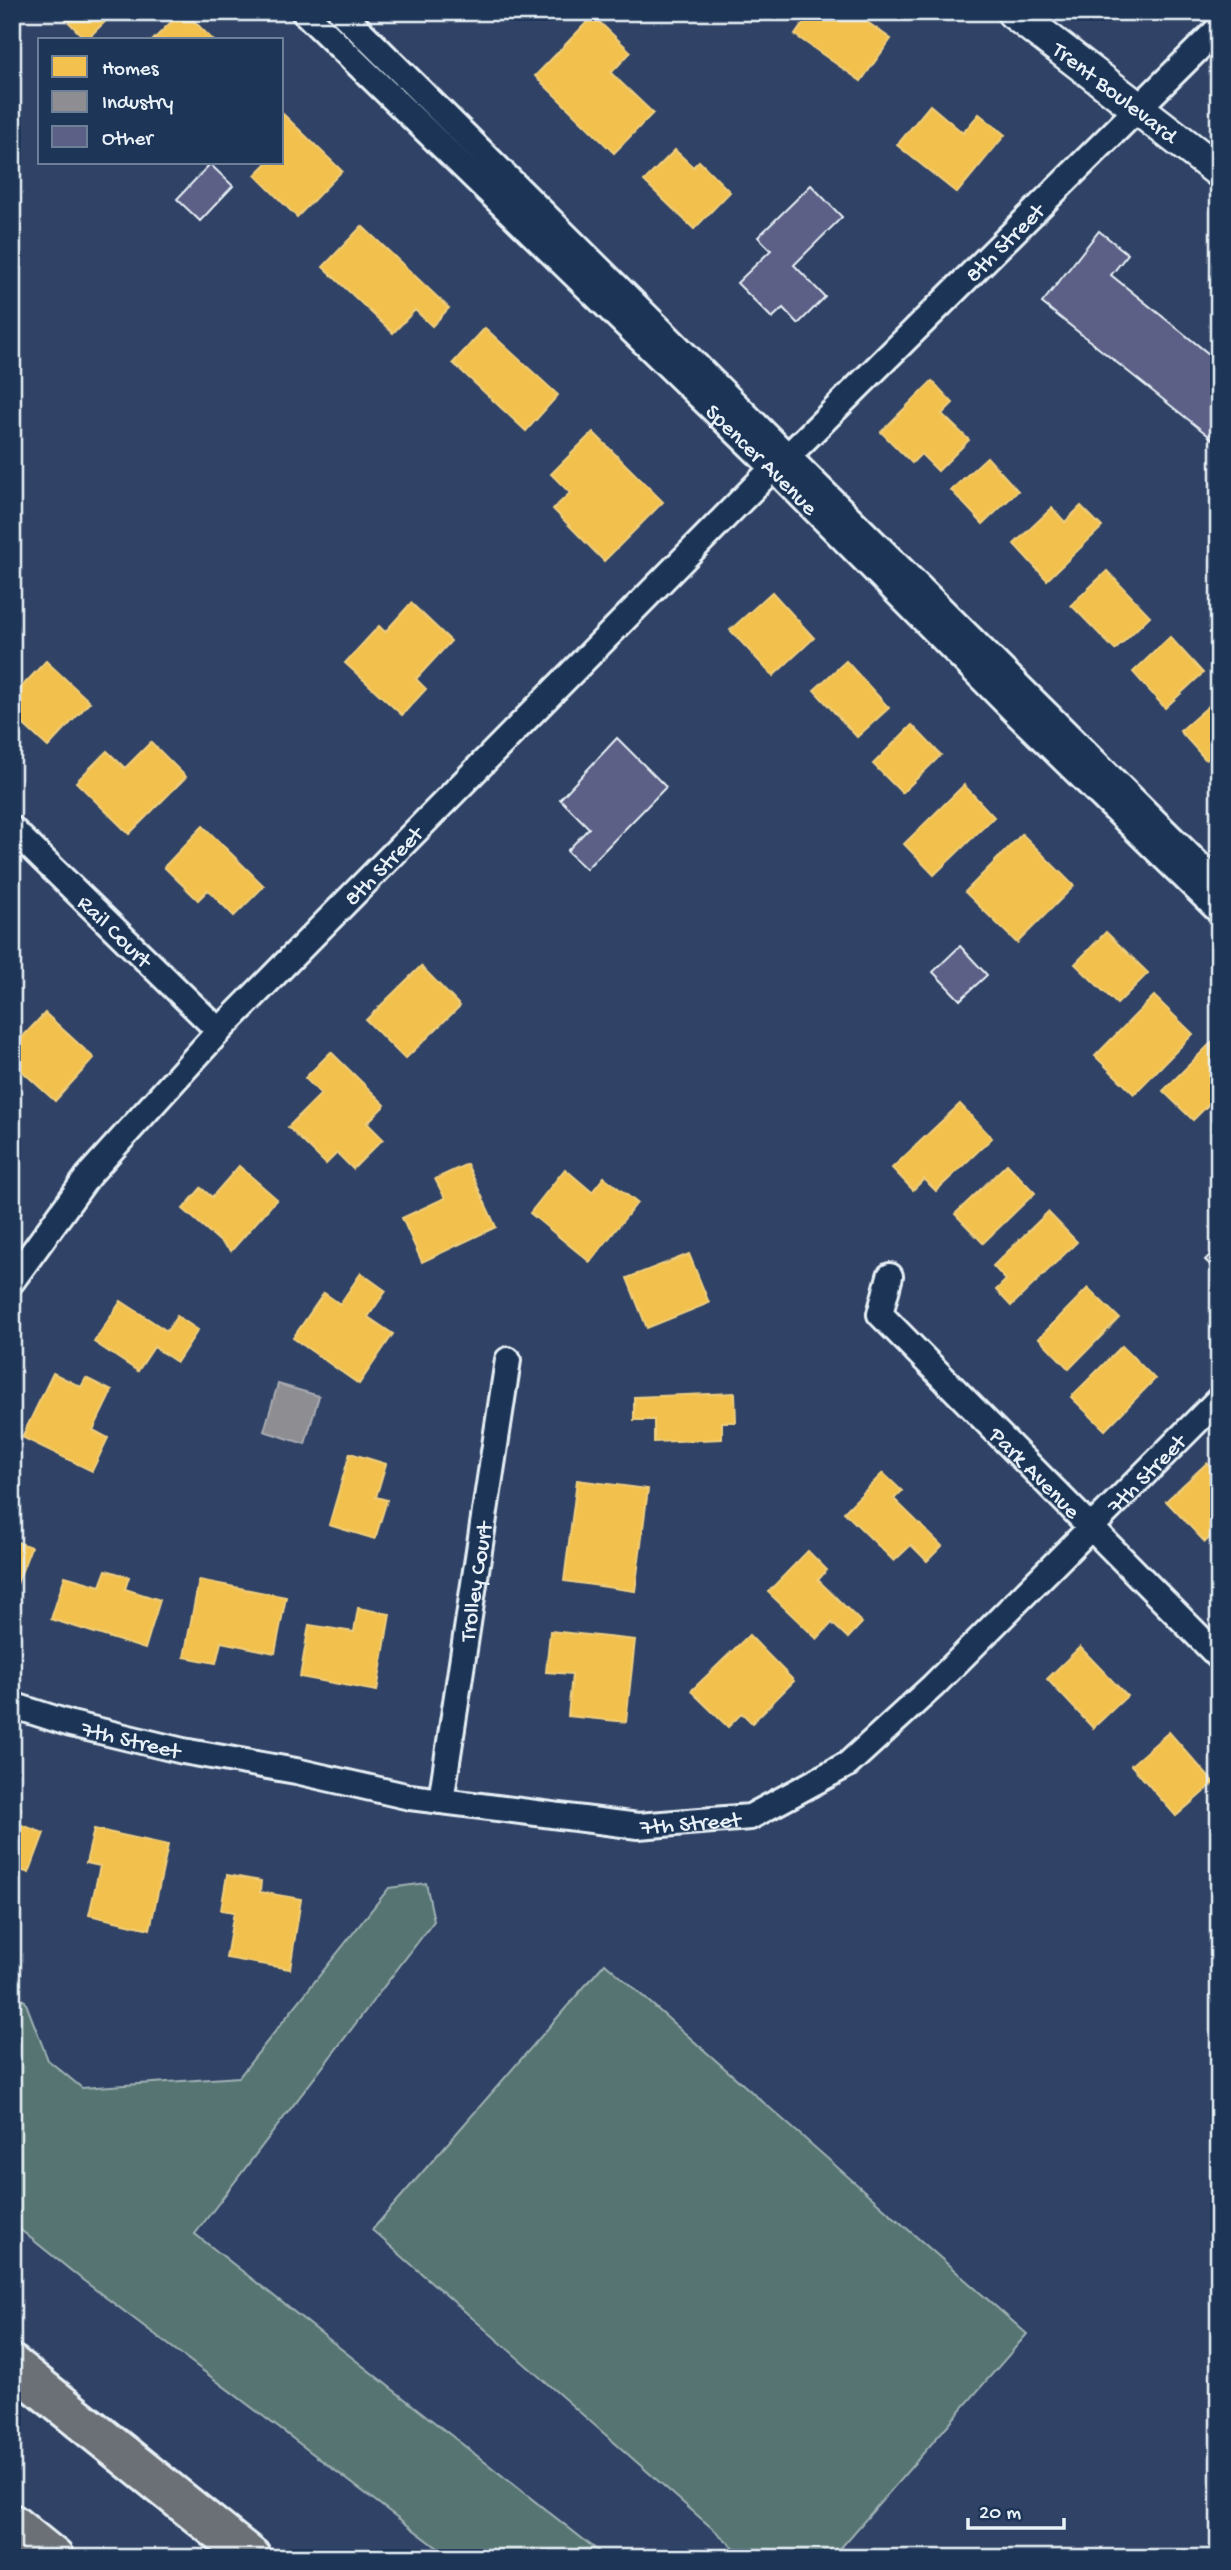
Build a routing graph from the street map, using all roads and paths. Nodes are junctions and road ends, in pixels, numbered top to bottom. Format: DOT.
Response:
graph roads {
  1 [pos="304,12"];
  2 [pos="341,12"];
  3 [pos="1013,12"];
  4 [pos="1219,28"];
  5 [pos="1138,108"];
  6 [pos="1219,171"];
  7 [pos="781,462"];
  8 [pos="12,829"];
  9 [pos="1219,885"];
  10 [pos="1219,911"];
  11 [pos="219,1031"];
  12 [pos="890,1276"];
  13 [pos="12,1281"];
  14 [pos="508,1360"];
  15 [pos="1219,1399"];
  16 [pos="1092,1529"];
  17 [pos="1219,1657"];
  18 [pos="12,1705"];
  19 [pos="441,1801"];
  20 [pos="12,2365"];
  21 [pos="12,2525"];
  22 [pos="54,2558"];
  23 [pos="252,2558"];
  1 -- 7 [label="street, Spencer Avenue"];
  2 -- 7 [label="street, Spencer Avenue"];
  3 -- 5 [label="street, Trent Boulevard"];
  4 -- 5 [label="street, 8th Street"];
  5 -- 6 [label="street, Trent Boulevard"];
  5 -- 7 [label="street, 8th Street"];
  7 -- 9 [label="street, Spencer Avenue"];
  7 -- 10 [label="street, Spencer Avenue"];
  7 -- 11 [label="street, 8th Street"];
  8 -- 11 [label="street, Rail Court"];
  11 -- 13 [label="street, 8th Street"];
  12 -- 16 [label="street, Park Avenue"];
  14 -- 19 [label="street, Trolley Court"];
  15 -- 16 [label="street, 7th Street"];
  16 -- 17 [label="street, Park Avenue"];
  16 -- 19 [label="street, 7th Street"];
  18 -- 19 [label="street, 7th Street"];
  20 -- 23 [label="highway"];
  21 -- 22 [label="highway"];
}
